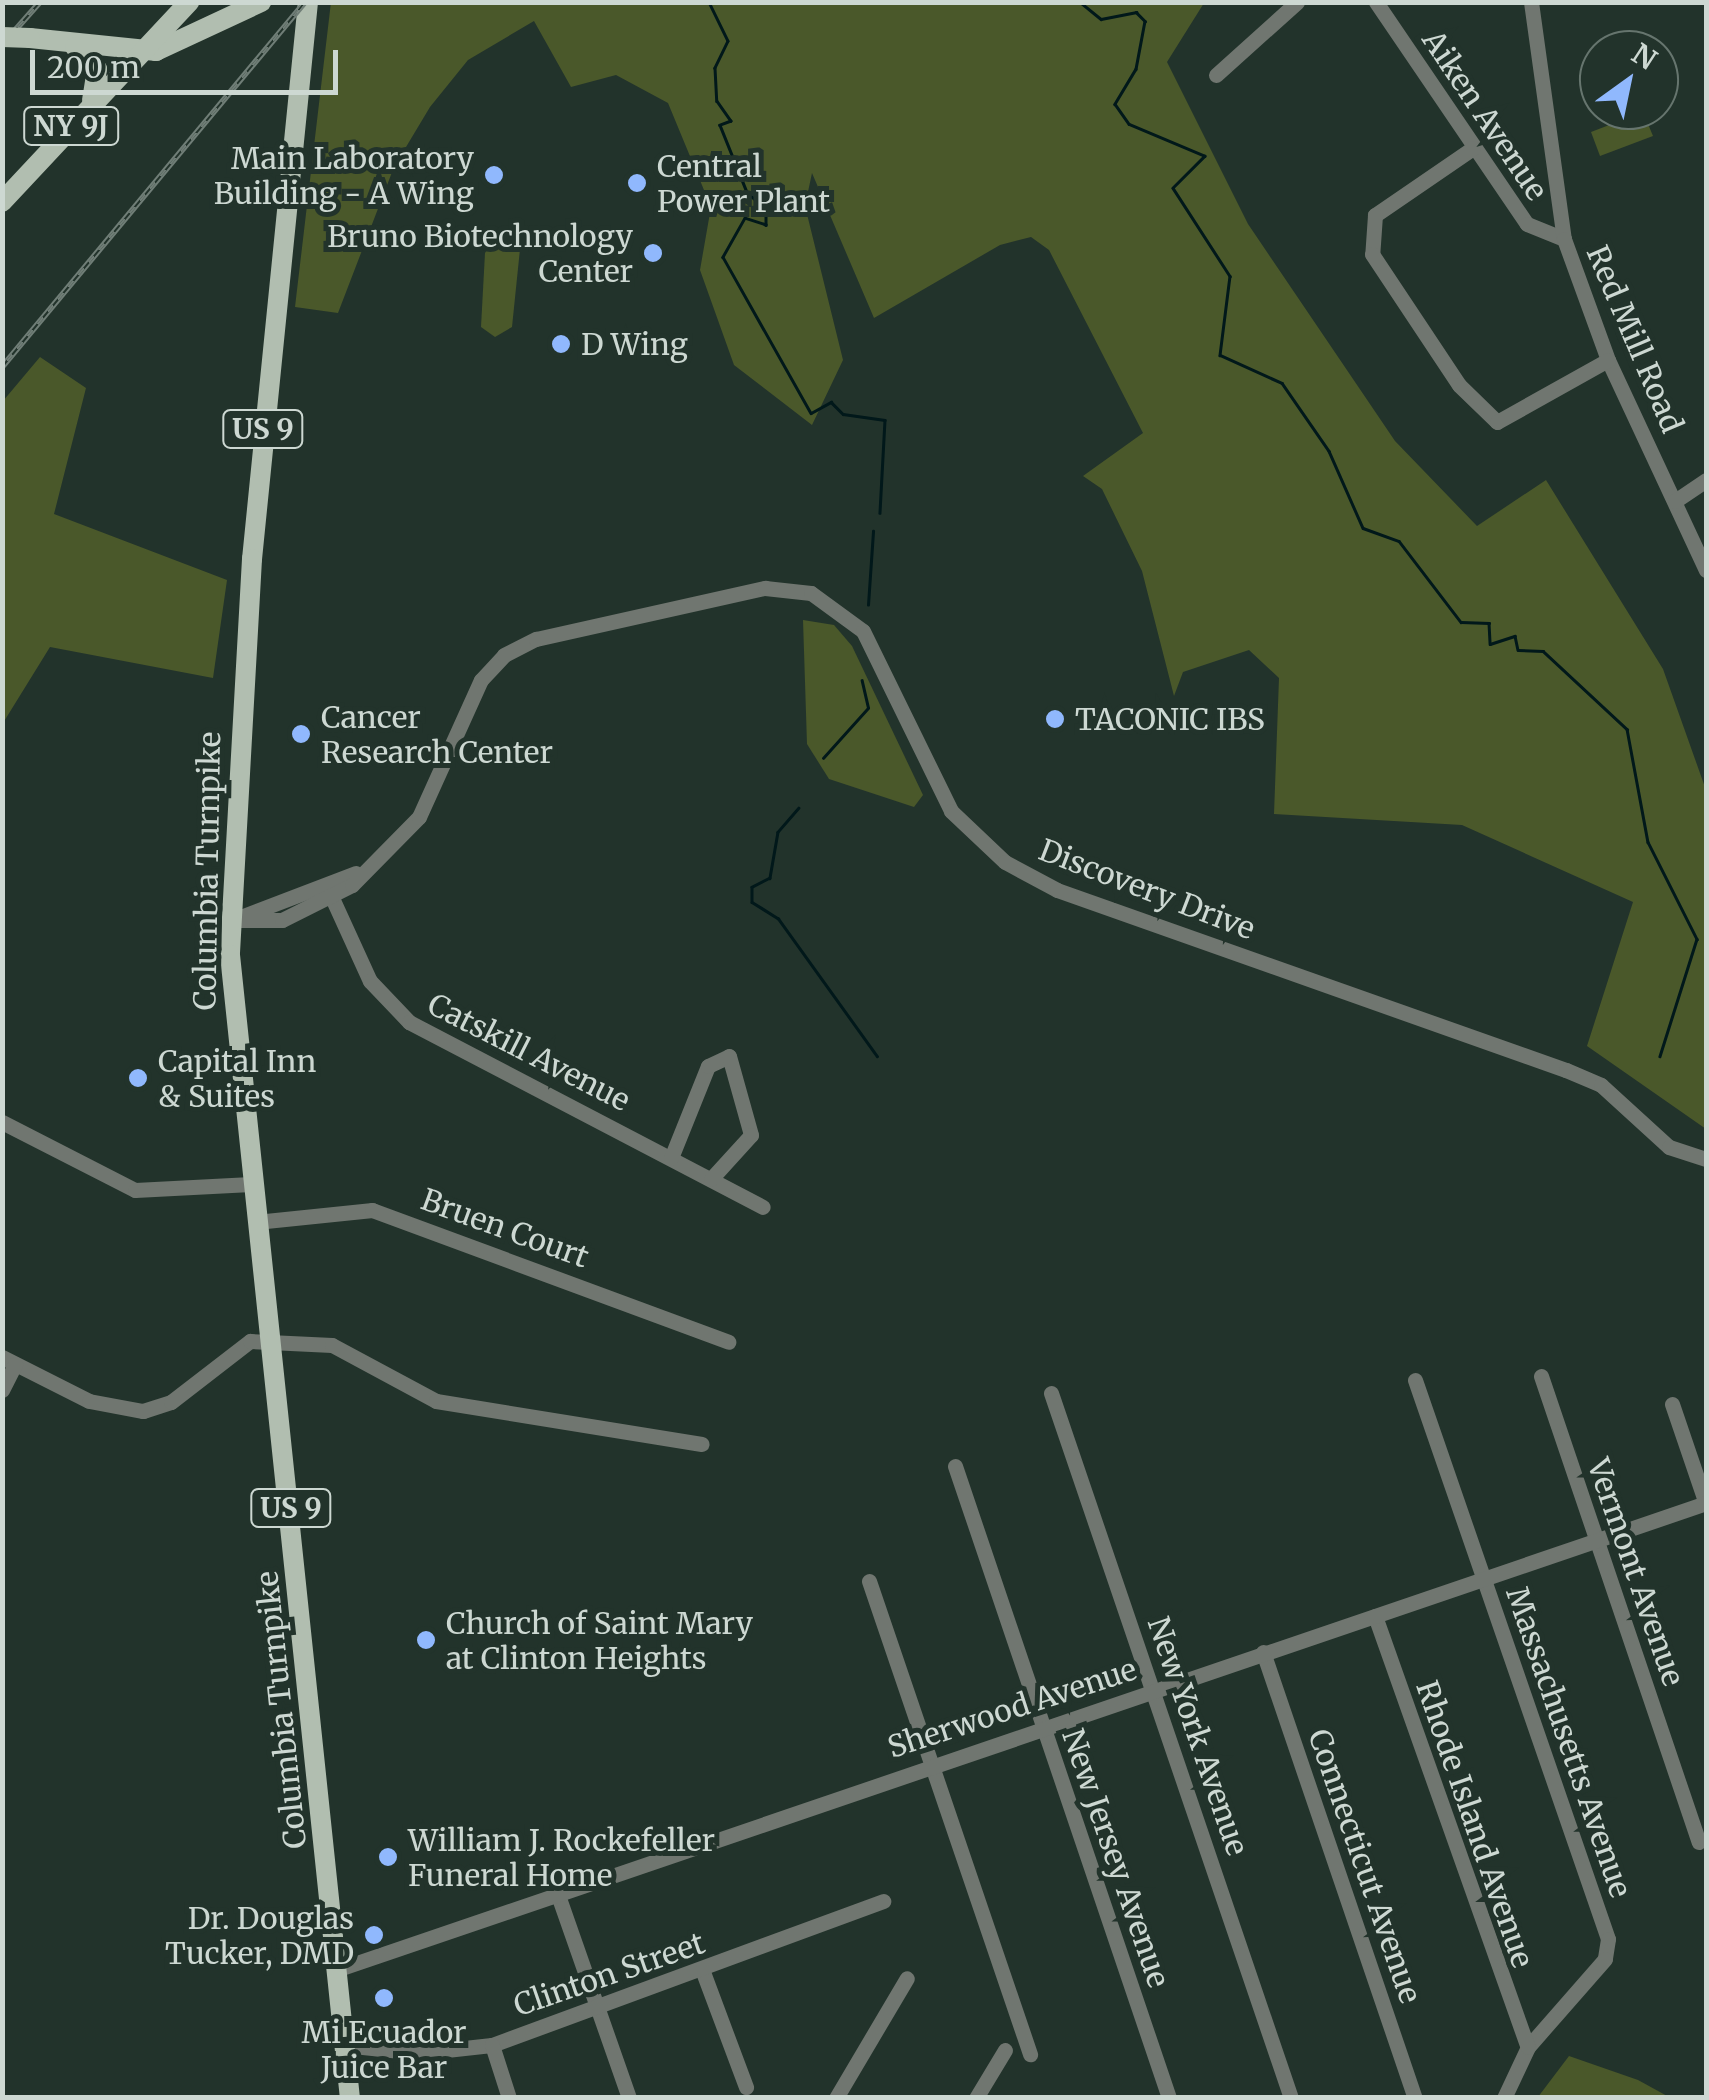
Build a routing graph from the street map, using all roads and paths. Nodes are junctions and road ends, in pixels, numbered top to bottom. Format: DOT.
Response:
graph roads {
  1 [pos="189,2"];
  2 [pos="219,2"];
  3 [pos="308,2"];
  4 [pos="1297,2"];
  5 [pos="1376,2"];
  6 [pos="1531,2"];
  7 [pos="255,6"];
  8 [pos="2,37"];
  9 [pos="68,44"];
  10 [pos="142,52"];
  11 [pos="1216,75"];
  12 [pos="91,104"];
  13 [pos="1473,148"];
  14 [pos="2,202"];
  15 [pos="1564,239"];
  16 [pos="1608,360"];
  17 [pos="1702,484"];
  18 [pos="1675,501"];
  19 [pos="1706,504"];
  20 [pos="1706,570"];
  21 [pos="330,895"];
  22 [pos="230,920"];
  23 [pos="2,1122"];
  24 [pos="672,1158"];
  25 [pos="1706,1159"];
  26 [pos="712,1179"];
  27 [pos="250,1184"];
  28 [pos="763,1207"];
  29 [pos="256,1222"];
  30 [pos="728,1342"];
  31 [pos="273,1343"];
  32 [pos="9,1360"];
  33 [pos="1541,1376"];
  34 [pos="1415,1380"];
  35 [pos="2,1390"];
  36 [pos="1051,1392"];
  37 [pos="1672,1404"];
  38 [pos="702,1444"];
  39 [pos="954,1466"];
  40 [pos="1706,1504"];
  41 [pos="1596,1543"];
  42 [pos="1484,1576"];
  43 [pos="869,1581"];
  44 [pos="1375,1616"];
  45 [pos="1263,1652"];
  46 [pos="1154,1690"];
  47 [pos="1042,1728"];
  48 [pos="928,1765"];
  49 [pos="1699,1842"];
  50 [pos="558,1898"];
  51 [pos="883,1901"];
  52 [pos="336,1970"];
  53 [pos="703,1972"];
  54 [pos="908,1978"];
  55 [pos="598,2006"];
  56 [pos="344,2045"];
  57 [pos="492,2045"];
  58 [pos="1528,2047"];
  59 [pos="1005,2050"];
  60 [pos="1030,2054"];
  61 [pos="746,2087"];
  62 [pos="350,2098"];
  63 [pos="509,2098"];
  64 [pos="629,2098"];
  65 [pos="836,2098"];
  66 [pos="976,2098"];
  67 [pos="1169,2098"];
  68 [pos="1291,2098"];
  69 [pos="1415,2098"];
  70 [pos="1504,2098"];
  1 -- 10 [label="main road"];
  2 -- 7 [label="main road"];
  3 -- 22 [label="main road, Columbia Turnpike / US 9"];
  4 -- 11 [label="street"];
  5 -- 13 [label="street, Aiken Avenue"];
  6 -- 15 [label="street, Red Mill Road"];
  7 -- 10 [label="main road"];
  8 -- 9 [label="main road, bridge"];
  9 -- 10 [label="main road"];
  9 -- 12 [label="main road"];
  10 -- 12 [label="main road, NY 9J"];
  12 -- 14 [label="main road, NY 9J"];
  13 -- 15 [label="street, Aiken Avenue"];
  13 -- 16 [label="street"];
  15 -- 16 [label="street, Red Mill Road"];
  16 -- 18 [label="street, Red Mill Road"];
  17 -- 18 [label="street"];
  17 -- 19 [label="street"];
  18 -- 20 [label="street, Red Mill Road"];
  21 -- 22 [label="street, Discovery Drive"];
  21 -- 24 [label="street, Catskill Avenue"];
  21 -- 25 [label="street, Discovery Drive"];
  22 -- 27 [label="main road, Columbia Turnpike / US 9"];
  23 -- 27 [label="street"];
  24 -- 26 [label="street, Catskill Avenue"];
  24 -- 26 [label="street"];
  26 -- 28 [label="street, Catskill Avenue"];
  27 -- 29 [label="main road, Columbia Turnpike / US 9"];
  29 -- 30 [label="street, Bruen Court"];
  29 -- 31 [label="main road, Columbia Turnpike / US 9"];
  31 -- 32 [label="street"];
  31 -- 38 [label="street"];
  31 -- 52 [label="main road, Columbia Turnpike / US 9"];
  32 -- 35 [label="street"];
  33 -- 41 [label="street, Vermont Avenue"];
  34 -- 42 [label="street, Massachusetts Avenue"];
  36 -- 46 [label="street, New York Avenue"];
  37 -- 40 [label="street"];
  39 -- 47 [label="street, New Jersey Avenue"];
  40 -- 41 [label="street, Sherwood Avenue"];
  41 -- 42 [label="street, Sherwood Avenue"];
  41 -- 49 [label="street, Vermont Avenue"];
  42 -- 44 [label="street, Sherwood Avenue"];
  42 -- 58 [label="street, Massachusetts Avenue"];
  43 -- 48 [label="street"];
  44 -- 45 [label="street, Sherwood Avenue"];
  44 -- 58 [label="street, Rhode Island Avenue"];
  45 -- 46 [label="street, Sherwood Avenue"];
  45 -- 69 [label="street, Connecticut Avenue"];
  46 -- 47 [label="street, Sherwood Avenue"];
  46 -- 68 [label="street, New York Avenue"];
  47 -- 48 [label="street, Sherwood Avenue"];
  47 -- 67 [label="street, New Jersey Avenue"];
  48 -- 50 [label="street, Sherwood Avenue"];
  48 -- 60 [label="street"];
  50 -- 52 [label="street, Sherwood Avenue"];
  50 -- 55 [label="street"];
  51 -- 53 [label="street, Clinton Street"];
  52 -- 56 [label="main road, Columbia Turnpike / US 9"];
  53 -- 55 [label="street, Clinton Street"];
  53 -- 61 [label="street"];
  54 -- 65 [label="street"];
  55 -- 57 [label="street, Clinton Street"];
  55 -- 64 [label="street"];
  56 -- 57 [label="street, Clinton Street"];
  56 -- 62 [label="main road, Columbia Turnpike / US 9"];
  57 -- 63 [label="street"];
  58 -- 70 [label="street, Massachusetts Avenue"];
  59 -- 66 [label="street"];
}
